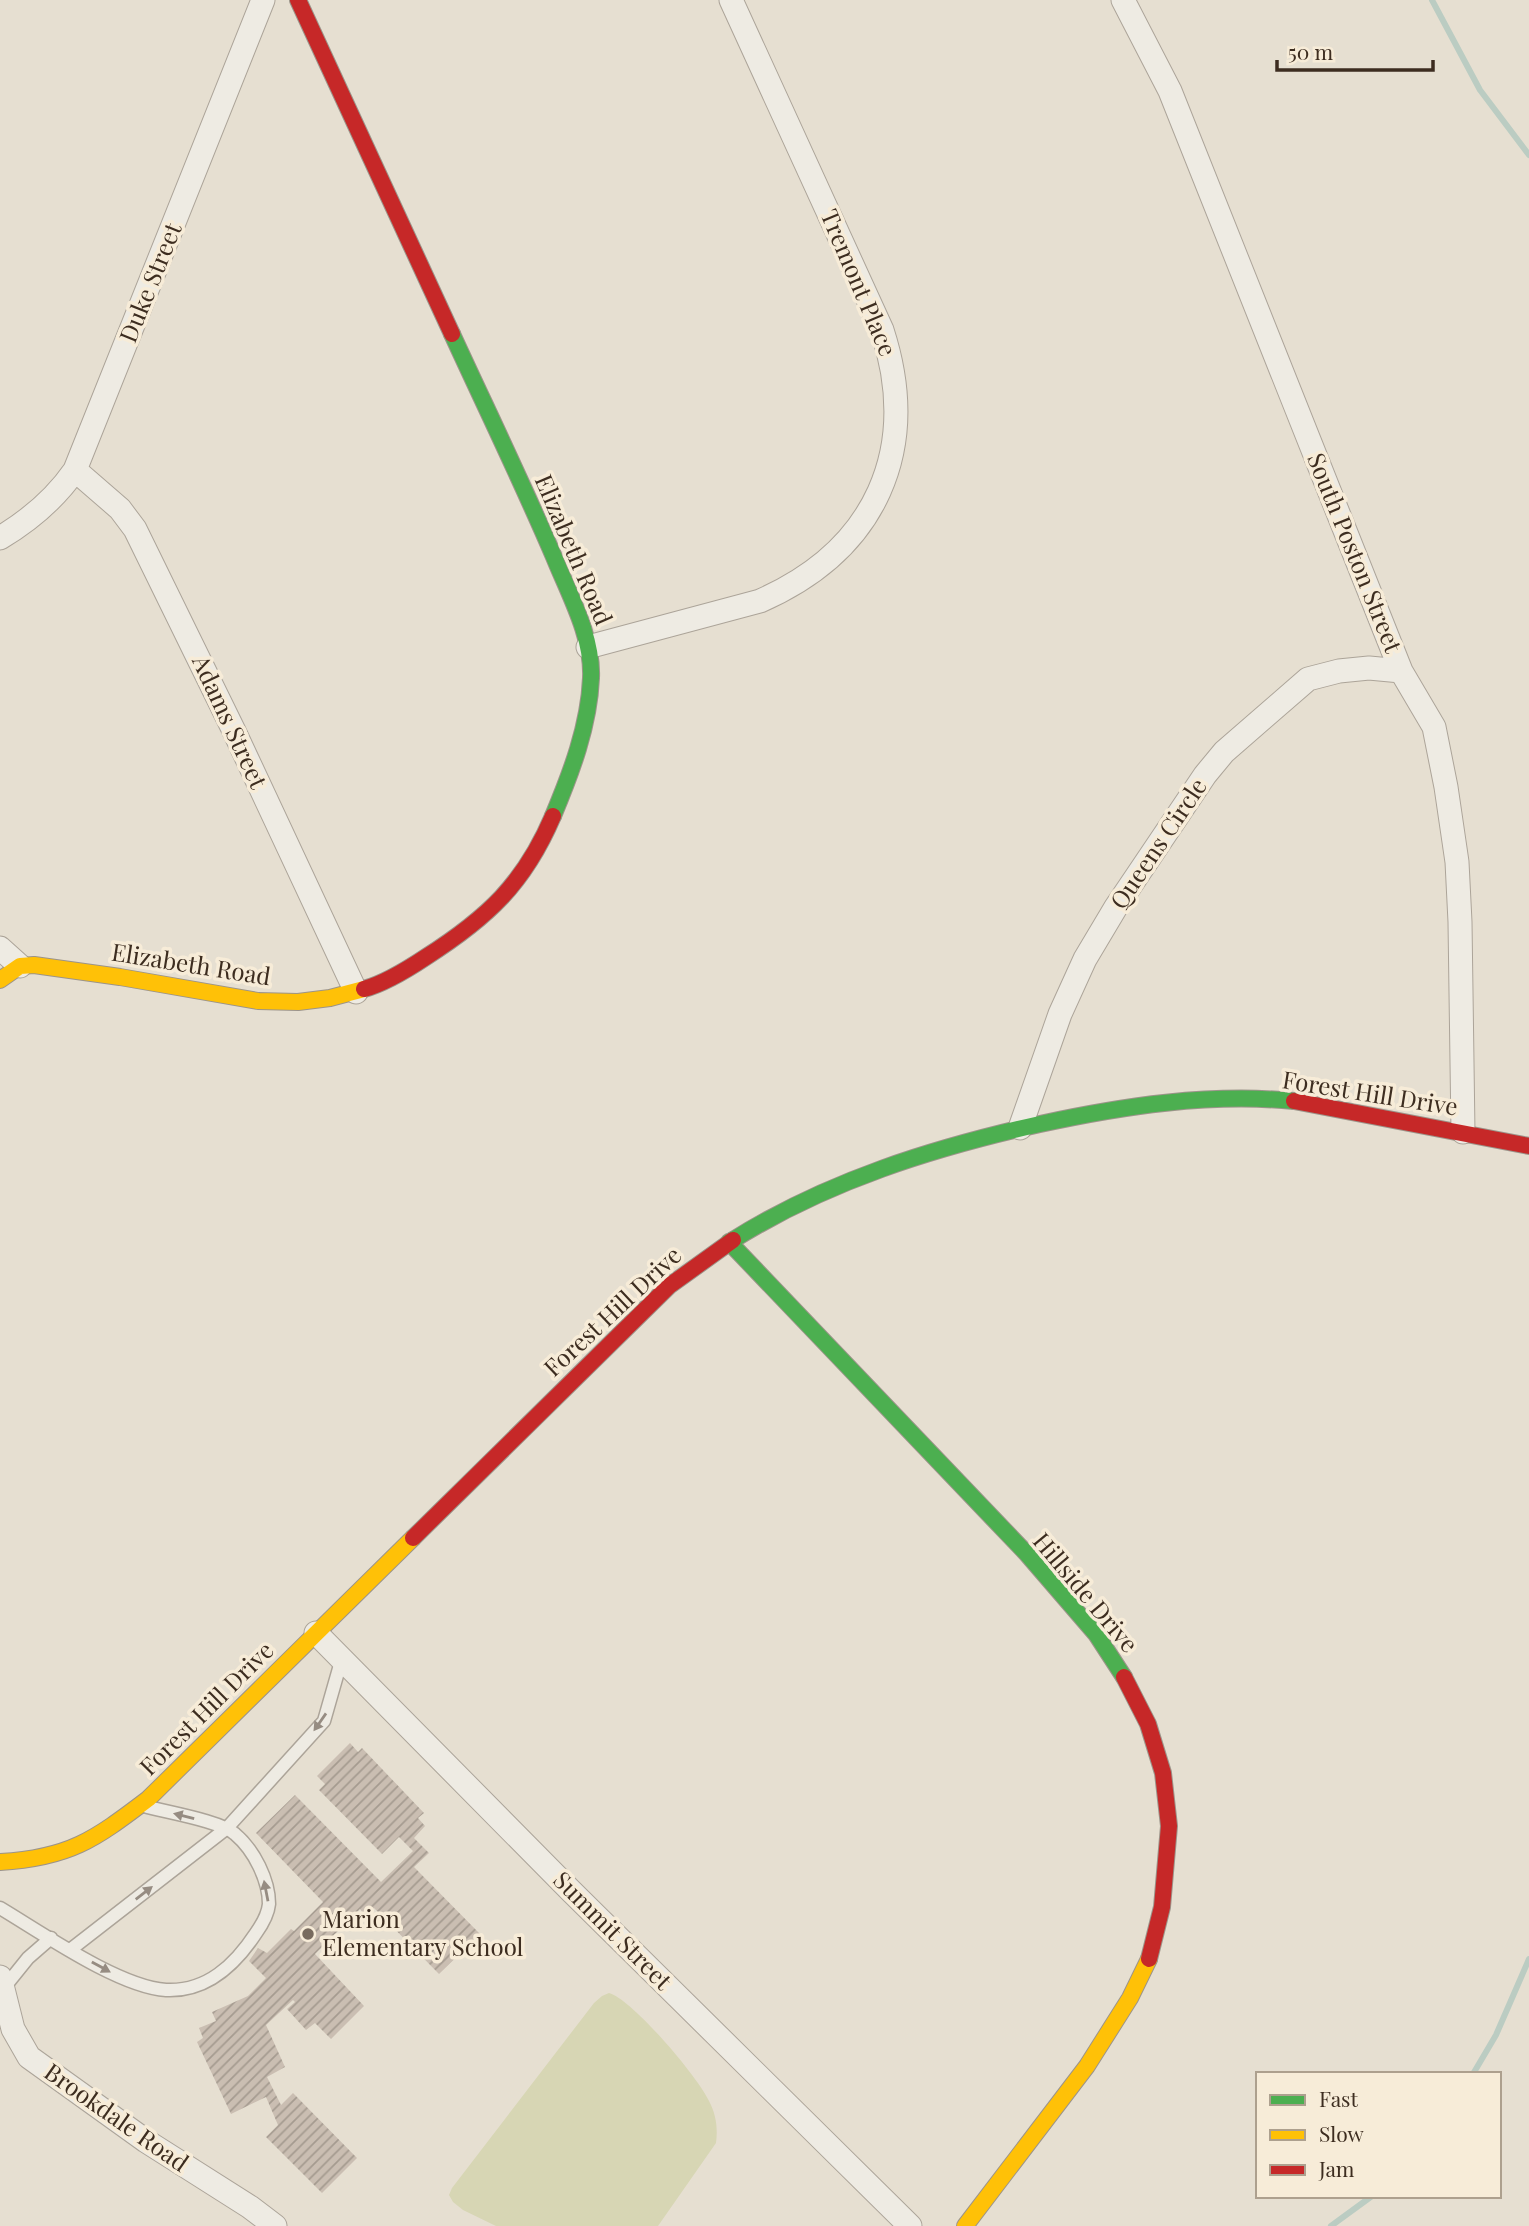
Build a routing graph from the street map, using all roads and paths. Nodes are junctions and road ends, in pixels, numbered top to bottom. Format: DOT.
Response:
graph roads {
  1 [pos="264,0"];
  2 [pos="298,0"];
  3 [pos="730,0"];
  4 [pos="1123,0"];
  5 [pos="75,470"];
  6 [pos="0,538"];
  7 [pos="588,647"];
  8 [pos="1401,671"];
  9 [pos="0,948"];
  10 [pos="20,966"];
  11 [pos="0,980"];
  12 [pos="356,992"];
  13 [pos="1020,1128"];
  14 [pos="1463,1132"];
  15 [pos="1529,1146"];
  16 [pos="729,1242"];
  17 [pos="316,1633"];
  18 [pos="342,1658"];
  19 [pos="140,1805"];
  20 [pos="227,1828"];
  21 [pos="0,1862"];
  22 [pos="0,1908"];
  23 [pos="51,1938"];
  24 [pos="70,1950"];
  25 [pos="1,1983"];
  26 [pos="275,2226"];
  27 [pos="910,2226"];
  28 [pos="965,2226"];
  1 -- 5 [label="street, Duke Street"];
  2 -- 7 [label="street, Elizabeth Road"];
  3 -- 7 [label="street, Tremont Place"];
  4 -- 8 [label="street, South Poston Street"];
  5 -- 6 [label="street, Duke Street"];
  5 -- 12 [label="street, Adams Street"];
  7 -- 12 [label="street, Elizabeth Road"];
  8 -- 13 [label="street, Queens Circle"];
  8 -- 14 [label="street, South Poston Street"];
  9 -- 10 [label="street"];
  10 -- 11 [label="street"];
  10 -- 12 [label="street, Elizabeth Road"];
  13 -- 14 [label="street, Forest Hill Drive"];
  13 -- 16 [label="street, Forest Hill Drive"];
  14 -- 15 [label="street, Forest Hill Drive"];
  16 -- 17 [label="street, Forest Hill Drive"];
  16 -- 28 [label="street, Hillside Drive"];
  17 -- 18 [label="street, Summit Street"];
  17 -- 19 [label="street, Forest Hill Drive"];
  18 -- 20 [label="lane, one-way"];
  18 -- 27 [label="street, Summit Street"];
  20 -- 19 [label="lane, one-way"];
  19 -- 21 [label="street, Forest Hill Drive"];
  24 -- 20 [label="lane, one-way"];
  24 -- 20 [label="lane, one-way"];
  22 -- 23 [label="lane"];
  23 -- 24 [label="lane"];
  23 -- 25 [label="lane"];
  25 -- 26 [label="street, Brookdale Road"];
}
